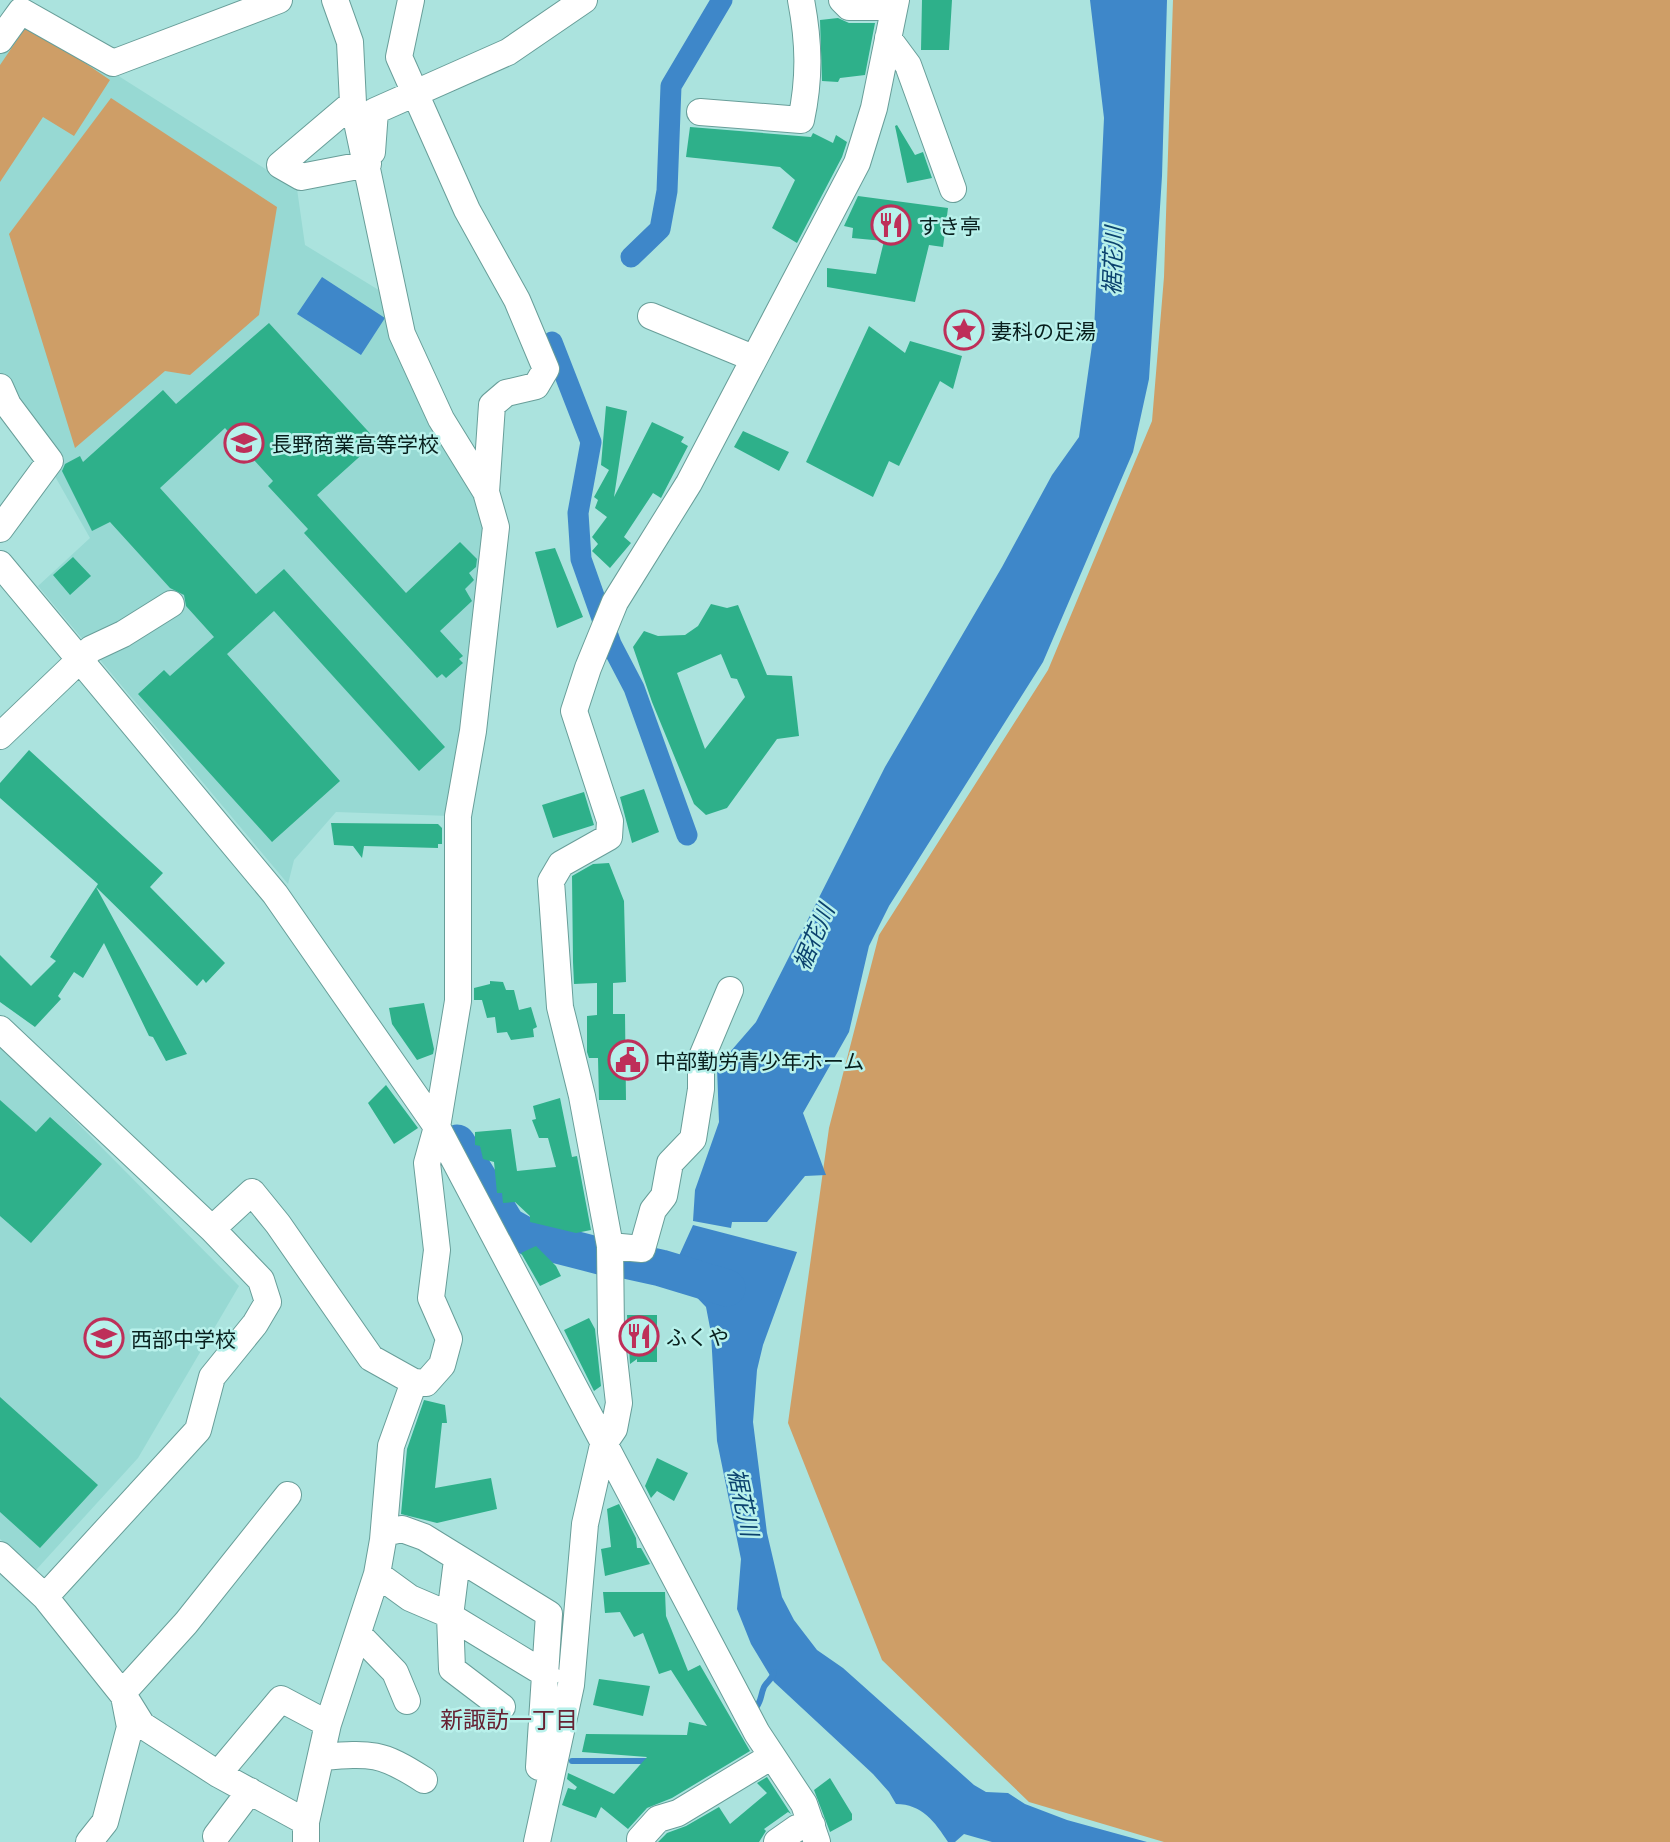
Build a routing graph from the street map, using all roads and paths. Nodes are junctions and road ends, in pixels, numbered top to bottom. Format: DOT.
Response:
graph roads {
  1 [pos="279,0"];
  2 [pos="335,0"];
  3 [pos="411,0"];
  4 [pos="801,0"];
  5 [pos="842,0"];
  6 [pos="895,4"];
  7 [pos="573,7"];
  8 [pos="888,38"];
  9 [pos="0,40"];
  10 [pos="416,95"];
  11 [pos="353,103"];
  12 [pos="701,112"];
  13 [pos="368,175"];
  14 [pos="953,188"];
  15 [pos="652,316"];
  16 [pos="753,358"];
  17 [pos="3,400"];
  18 [pos="486,492"];
  19 [pos="0,529"];
  20 [pos="0,564"];
  21 [pos="171,604"];
  22 [pos="86,654"];
  23 [pos="0,736"];
  24 [pos="730,990"];
  25 [pos="0,1029"];
  26 [pos="437,1127"];
  27 [pos="212,1229"];
  28 [pos="610,1246"];
  29 [pos="414,1382"];
  30 [pos="603,1445"];
  31 [pos="288,1495"];
  32 [pos="384,1533"];
  33 [pos="0,1555"];
  34 [pos="457,1560"];
  35 [pos="377,1574"];
  36 [pos="45,1597"];
  37 [pos="450,1616"];
  38 [pos="359,1635"];
  39 [pos="547,1675"];
  40 [pos="124,1696"];
  41 [pos="407,1701"];
  42 [pos="502,1707"];
  43 [pos="328,1724"];
  44 [pos="772,1756"];
  45 [pos="321,1757"];
  46 [pos="218,1774"];
  47 [pos="424,1780"];
  48 [pos="250,1791"];
  49 [pos="548,1794"];
  50 [pos="306,1832"];
  51 [pos="814,1833"];
  52 [pos="216,1836"];
  53 [pos="640,1839"];
  54 [pos="89,1842"];
  55 [pos="538,1842"];
  56 [pos="777,1842"];
  1 -- 9 [label="street"];
  2 -- 11 [label="street"];
  3 -- 10 [label="street"];
  4 -- 12 [label="street"];
  5 -- 6 [label="street"];
  6 -- 8 [label="street"];
  7 -- 10 [label="street"];
  8 -- 14 [label="street"];
  8 -- 16 [label="street"];
  10 -- 13 [label="street"];
  10 -- 18 [label="street"];
  11 -- 13 [label="street"];
  11 -- 13 [label="street"];
  13 -- 18 [label="street"];
  15 -- 16 [label="street"];
  16 -- 28 [label="street"];
  17 -- 19 [label="street"];
  18 -- 26 [label="street"];
  20 -- 22 [label="street"];
  21 -- 22 [label="street"];
  22 -- 23 [label="street"];
  22 -- 26 [label="street"];
  24 -- 28 [label="street"];
  25 -- 27 [label="street"];
  26 -- 29 [label="street"];
  26 -- 30 [label="street"];
  27 -- 29 [label="street"];
  27 -- 36 [label="street"];
  28 -- 30 [label="street"];
  29 -- 32 [label="street"];
  30 -- 44 [label="street"];
  30 -- 49 [label="street"];
  31 -- 40 [label="street"];
  32 -- 34 [label="street"];
  32 -- 35 [label="street"];
  33 -- 36 [label="street"];
  34 -- 37 [label="street"];
  34 -- 39 [label="street"];
  35 -- 37 [label="street"];
  35 -- 38 [label="street"];
  36 -- 40 [label="street"];
  37 -- 39 [label="street"];
  37 -- 42 [label="street"];
  38 -- 41 [label="street"];
  38 -- 43 [label="street"];
  39 -- 49 [label="street"];
  40 -- 46 [label="street"];
  40 -- 54 [label="street"];
  43 -- 45 [label="street"];
  43 -- 46 [label="street"];
  44 -- 51 [label="street"];
  44 -- 53 [label="street"];
  45 -- 47 [label="street"];
  45 -- 50 [label="street"];
  46 -- 48 [label="street"];
  48 -- 50 [label="street"];
  48 -- 52 [label="street"];
  49 -- 55 [label="street"];
  51 -- 56 [label="street"];
}
